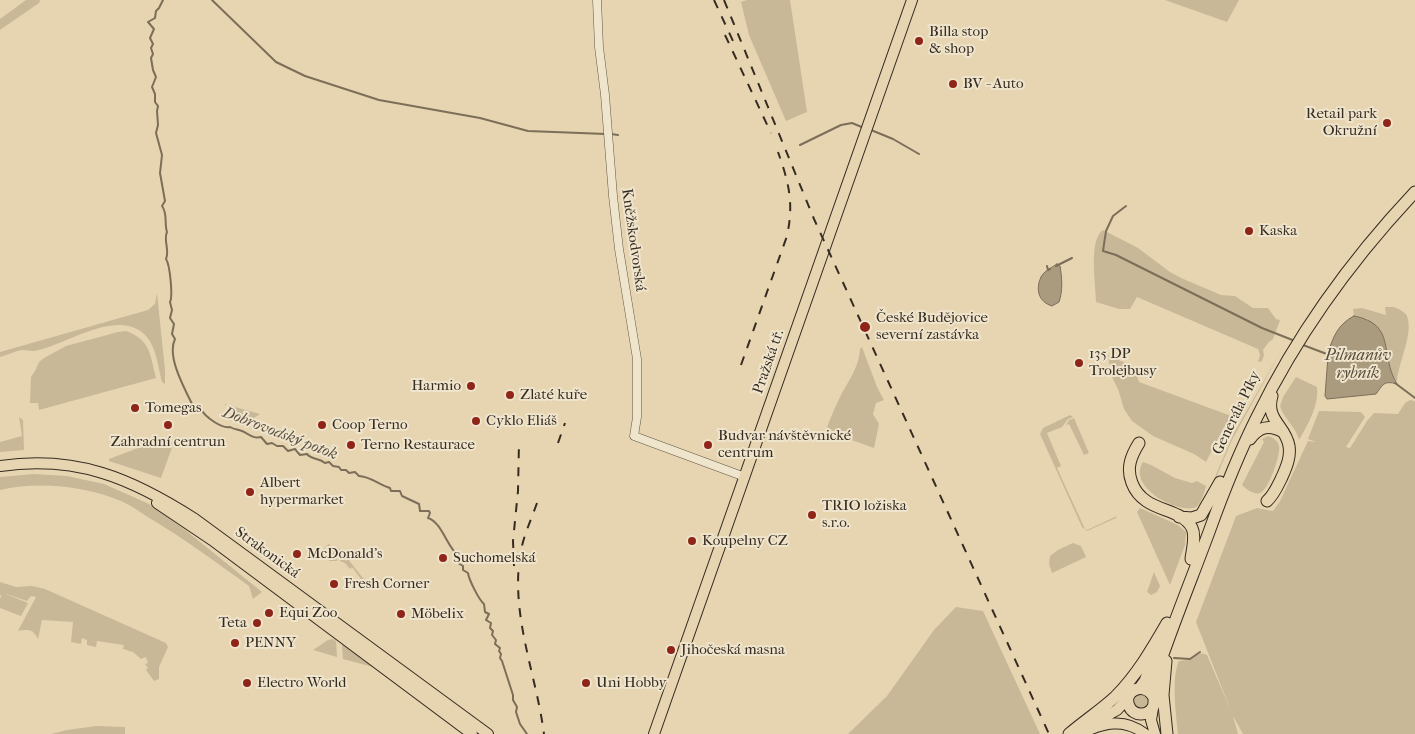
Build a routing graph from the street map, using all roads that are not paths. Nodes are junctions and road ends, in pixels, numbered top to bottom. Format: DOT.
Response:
graph roads {
  1 [pos="597,0"];
  2 [pos="912,0"];
  3 [pos="1415,183"];
  4 [pos="1415,192"];
  5 [pos="1303,329"];
  6 [pos="1290,350"];
  7 [pos="1277,380"];
  8 [pos="1283,432"];
  9 [pos="1139,443"];
  10 [pos="1237,459"];
  11 [pos="0,466"];
  12 [pos="0,473"];
  13 [pos="745,477"];
  14 [pos="1220,482"];
  15 [pos="1267,500"];
  16 [pos="1179,516"];
  17 [pos="1191,558"];
  18 [pos="1171,623"];
  19 [pos="1140,688"];
  20 [pos="1128,698"];
  21 [pos="1153,702"];
  22 [pos="1136,713"];
  23 [pos="1095,722"];
  24 [pos="1151,733"];
  25 [pos="472,734"];
  26 [pos="488,734"];
  27 [pos="654,734"];
  28 [pos="1069,734"];
  29 [pos="1074,734"];
  30 [pos="1080,734"];
  31 [pos="1166,734"];
  1 -- 13 [label="street, Kněžskodvorská"];
  2 -- 13 [label="main road, Pražská tř."];
  3 -- 5 [label="highway, Generála Píky"];
  4 -- 5 [label="highway, Generála Píky"];
  5 -- 6 [label="highway, Generála Píky"];
  6 -- 7 [label="highway, Generála Píky"];
  6 -- 14 [label="highway, Generála Píky"];
  7 -- 8 [label="highway"];
  7 -- 10 [label="highway, Generála Píky"];
  8 -- 10 [label="highway"];
  8 -- 15 [label="highway"];
  9 -- 16 [label="highway"];
  10 -- 18 [label="highway, Generála Píky"];
  11 -- 26 [label="main road, Strakonická"];
  12 -- 25 [label="main road, Strakonická"];
  13 -- 27 [label="main road, Pražská tř."];
  14 -- 16 [label="highway"];
  14 -- 17 [label="highway, Generála Píky"];
  16 -- 17 [label="highway"];
  17 -- 18 [label="highway, Generála Píky"];
  18 -- 19 [label="highway, Generála Píky"];
  18 -- 21 [label="highway, Generála Píky"];
  18 -- 28 [label="highway"];
  18 -- 31 [label="highway"];
  19 -- 20 [label="highway"];
  19 -- 21 [label="highway"];
  20 -- 22 [label="highway"];
  20 -- 23 [label="main road"];
  21 -- 22 [label="highway"];
  21 -- 24 [label="main road"];
  22 -- 23 [label="main road"];
  22 -- 24 [label="main road"];
  23 -- 29 [label="main road"];
  24 -- 30 [label="main road"];
}
